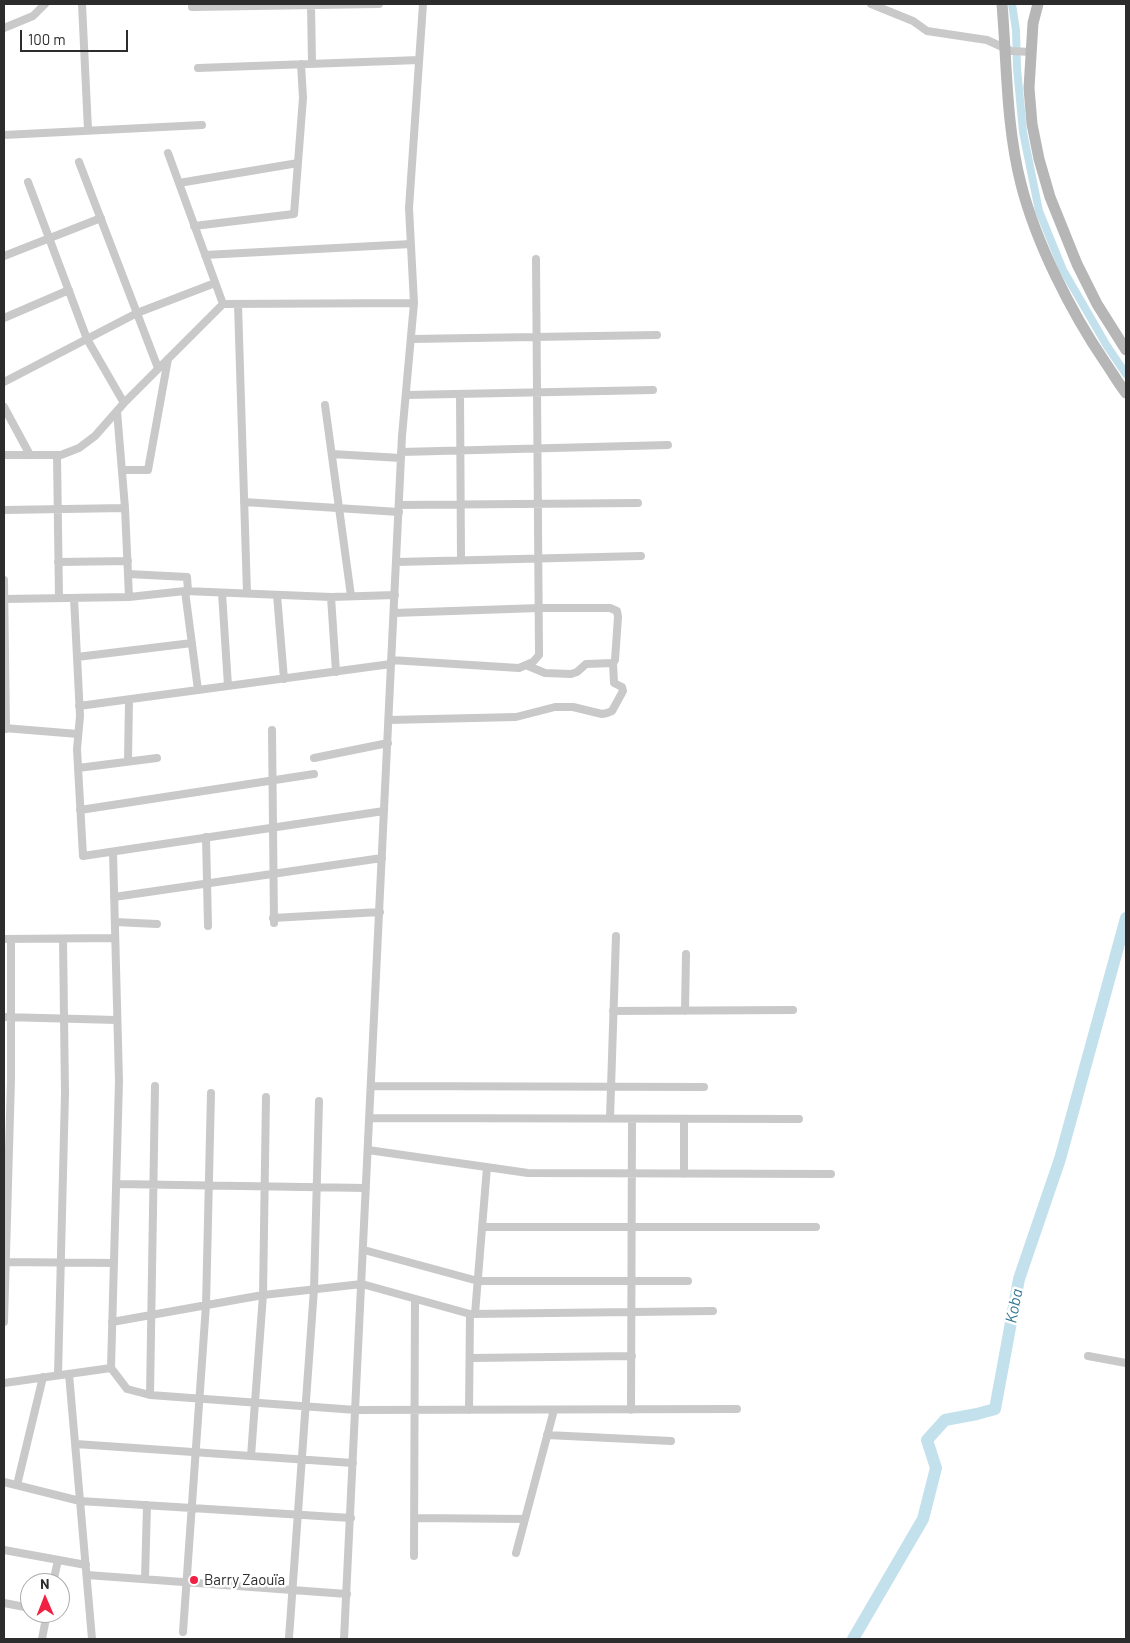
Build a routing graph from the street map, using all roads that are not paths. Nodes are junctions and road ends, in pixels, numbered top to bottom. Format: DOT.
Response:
graph roads {
  1 [pos="45,4"];
  2 [pos="82,4"];
  3 [pos="311,4"];
  4 [pos="379,4"];
  5 [pos="423,4"];
  6 [pos="871,4"];
  7 [pos="1002,4"];
  8 [pos="1038,4"];
  9 [pos="192,7"];
  10 [pos="4,28"];
  11 [pos="1006,50"];
  12 [pos="1031,52"];
  13 [pos="419,60"];
  14 [pos="301,64"];
  15 [pos="312,64"];
  16 [pos="198,68"];
  17 [pos="202,125"];
  18 [pos="88,130"];
  19 [pos="4,135"];
  20 [pos="168,153"];
  21 [pos="79,162"];
  22 [pos="298,163"];
  23 [pos="28,182"];
  24 [pos="179,183"];
  25 [pos="101,218"];
  26 [pos="194,226"];
  27 [pos="49,238"];
  28 [pos="411,244"];
  29 [pos="205,255"];
  30 [pos="4,256"];
  31 [pos="536,259"];
  32 [pos="215,283"];
  33 [pos="69,290"];
  34 [pos="414,303"];
  35 [pos="223,304"];
  36 [pos="238,304"];
  37 [pos="137,313"];
  38 [pos="4,318"];
  39 [pos="657,335"];
  40 [pos="537,337"];
  41 [pos="87,339"];
  42 [pos="411,340"];
  43 [pos="1126,350"];
  44 [pos="168,359"];
  45 [pos="158,368"];
  46 [pos="4,382"];
  47 [pos="653,390"];
  48 [pos="537,392"];
  49 [pos="1126,392"];
  50 [pos="460,394"];
  51 [pos="406,395"];
  52 [pos="124,403"];
  53 [pos="325,405"];
  54 [pos="4,408"];
  55 [pos="117,411"];
  56 [pos="668,445"];
  57 [pos="538,448"];
  58 [pos="461,450"];
  59 [pos="332,454"];
  60 [pos="4,455"];
  61 [pos="30,455"];
  62 [pos="57,455"];
  63 [pos="401,455"];
  64 [pos="122,470"];
  65 [pos="244,502"];
  66 [pos="638,503"];
  67 [pos="538,504"];
  68 [pos="461,505"];
  69 [pos="125,508"];
  70 [pos="339,508"];
  71 [pos="58,509"];
  72 [pos="399,509"];
  73 [pos="4,510"];
  74 [pos="641,556"];
  75 [pos="539,558"];
  76 [pos="462,560"];
  77 [pos="128,561"];
  78 [pos="58,562"];
  79 [pos="396,562"];
  80 [pos="128,574"];
  81 [pos="4,580"];
  82 [pos="186,591"];
  83 [pos="222,592"];
  84 [pos="247,593"];
  85 [pos="277,595"];
  86 [pos="394,595"];
  87 [pos="351,596"];
  88 [pos="129,597"];
  89 [pos="331,597"];
  90 [pos="59,598"];
  91 [pos="74,598"];
  92 [pos="4,599"];
  93 [pos="539,608"];
  94 [pos="394,612"];
  95 [pos="192,643"];
  96 [pos="77,657"];
  97 [pos="391,662"];
  98 [pos="613,663"];
  99 [pos="528,666"];
  100 [pos="336,672"];
  101 [pos="284,679"];
  102 [pos="228,686"];
  103 [pos="198,690"];
  104 [pos="130,700"];
  105 [pos="79,706"];
  106 [pos="389,720"];
  107 [pos="5,728"];
  108 [pos="272,730"];
  109 [pos="78,734"];
  110 [pos="388,743"];
  111 [pos="157,758"];
  112 [pos="314,758"];
  113 [pos="128,761"];
  114 [pos="78,768"];
  115 [pos="314,774"];
  116 [pos="272,780"];
  117 [pos="80,810"];
  118 [pos="384,811"];
  119 [pos="273,827"];
  120 [pos="206,837"];
  121 [pos="113,852"];
  122 [pos="382,858"];
  123 [pos="273,873"];
  124 [pos="207,883"];
  125 [pos="114,897"];
  126 [pos="380,912"];
  127 [pos="115,922"];
  128 [pos="157,924"];
  129 [pos="208,926"];
  130 [pos="616,936"];
  131 [pos="115,938"];
  132 [pos="63,939"];
  133 [pos="7,940"];
  134 [pos="686,954"];
  135 [pos="793,1010"];
  136 [pos="613,1011"];
  137 [pos="685,1011"];
  138 [pos="7,1017"];
  139 [pos="64,1018"];
  140 [pos="117,1020"];
  141 [pos="155,1086"];
  142 [pos="371,1086"];
  143 [pos="611,1086"];
  144 [pos="704,1087"];
  145 [pos="212,1093"];
  146 [pos="266,1097"];
  147 [pos="319,1101"];
  148 [pos="370,1118"];
  149 [pos="610,1118"];
  150 [pos="632,1119"];
  151 [pos="684,1119"];
  152 [pos="799,1119"];
  153 [pos="368,1150"];
  154 [pos="487,1167"];
  155 [pos="632,1174"];
  156 [pos="684,1174"];
  157 [pos="831,1174"];
  158 [pos="116,1184"];
  159 [pos="154,1185"];
  160 [pos="209,1185"];
  161 [pos="264,1186"];
  162 [pos="317,1187"];
  163 [pos="366,1188"];
  164 [pos="482,1227"];
  165 [pos="632,1227"];
  166 [pos="816,1227"];
  167 [pos="364,1250"];
  168 [pos="5,1262"];
  169 [pos="60,1263"];
  170 [pos="114,1264"];
  171 [pos="478,1281"];
  172 [pos="632,1281"];
  173 [pos="688,1281"];
  174 [pos="362,1284"];
  175 [pos="314,1289"];
  176 [pos="263,1295"];
  177 [pos="415,1299"];
  178 [pos="206,1305"];
  179 [pos="713,1311"];
  180 [pos="632,1312"];
  181 [pos="472,1314"];
  182 [pos="152,1315"];
  183 [pos="4,1322"];
  184 [pos="112,1322"];
  185 [pos="632,1356"];
  186 [pos="1088,1356"];
  187 [pos="470,1358"];
  188 [pos="1126,1363"];
  189 [pos="111,1368"];
  190 [pos="69,1374"];
  191 [pos="58,1376"];
  192 [pos="43,1378"];
  193 [pos="4,1383"];
  194 [pos="150,1395"];
  195 [pos="199,1399"];
  196 [pos="255,1403"];
  197 [pos="306,1407"];
  198 [pos="737,1409"];
  199 [pos="356,1410"];
  200 [pos="415,1410"];
  201 [pos="469,1410"];
  202 [pos="554,1410"];
  203 [pos="631,1410"];
  204 [pos="547,1435"];
  205 [pos="671,1441"];
  206 [pos="76,1444"];
  207 [pos="196,1452"];
  208 [pos="251,1456"];
  209 [pos="302,1459"];
  210 [pos="353,1463"];
  211 [pos="4,1482"];
  212 [pos="17,1486"];
  213 [pos="80,1501"];
  214 [pos="147,1505"];
  215 [pos="192,1508"];
  216 [pos="298,1515"];
  217 [pos="351,1518"];
  218 [pos="414,1518"];
  219 [pos="525,1519"];
  220 [pos="4,1550"];
  221 [pos="516,1553"];
  222 [pos="414,1556"];
  223 [pos="58,1560"];
  224 [pos="86,1565"];
  225 [pos="55,1573"];
  226 [pos="87,1575"];
  227 [pos="145,1579"];
  228 [pos="187,1582"];
  229 [pos="293,1590"];
  230 [pos="347,1594"];
  231 [pos="4,1603"];
  232 [pos="20,1606"];
  233 [pos="45,1623"];
  234 [pos="183,1632"];
  235 [pos="290,1638"];
  236 [pos="42,1639"];
  237 [pos="92,1639"];
  238 [pos="344,1639"];
  1 -- 10 [label="street"];
  2 -- 18 [label="street"];
  3 -- 4 [label="street"];
  3 -- 9 [label="street"];
  3 -- 15 [label="street"];
  5 -- 13 [label="street"];
  6 -- 11 [label="street"];
  7 -- 11 [label="street"];
  8 -- 12 [label="street"];
  11 -- 12 [label="street"];
  11 -- 49 [label="street"];
  12 -- 43 [label="street"];
  13 -- 15 [label="street"];
  13 -- 28 [label="street"];
  14 -- 15 [label="street"];
  14 -- 16 [label="street"];
  14 -- 22 [label="street"];
  17 -- 18 [label="street"];
  18 -- 19 [label="street"];
  20 -- 24 [label="street"];
  21 -- 25 [label="street"];
  22 -- 24 [label="street"];
  22 -- 26 [label="street"];
  23 -- 27 [label="street"];
  24 -- 26 [label="street"];
  25 -- 27 [label="street"];
  25 -- 37 [label="street"];
  26 -- 29 [label="street"];
  27 -- 30 [label="street"];
  27 -- 33 [label="street"];
  28 -- 29 [label="street"];
  28 -- 34 [label="street"];
  29 -- 32 [label="street"];
  31 -- 40 [label="street"];
  32 -- 35 [label="street"];
  32 -- 37 [label="street"];
  33 -- 38 [label="street"];
  33 -- 41 [label="street"];
  34 -- 36 [label="street"];
  34 -- 42 [label="street"];
  35 -- 36 [label="street"];
  35 -- 44 [label="street"];
  36 -- 65 [label="street"];
  37 -- 41 [label="street"];
  37 -- 45 [label="street"];
  39 -- 40 [label="street"];
  40 -- 42 [label="street"];
  40 -- 48 [label="street"];
  41 -- 46 [label="street"];
  41 -- 52 [label="street"];
  42 -- 51 [label="street"];
  44 -- 45 [label="street"];
  44 -- 64 [label="street"];
  45 -- 52 [label="street"];
  47 -- 48 [label="street"];
  48 -- 50 [label="street"];
  48 -- 57 [label="street"];
  50 -- 51 [label="street"];
  50 -- 58 [label="street"];
  51 -- 63 [label="street"];
  52 -- 55 [label="street"];
  53 -- 59 [label="street"];
  54 -- 61 [label="street"];
  55 -- 62 [label="street"];
  55 -- 64 [label="street"];
  56 -- 57 [label="street"];
  57 -- 58 [label="street"];
  57 -- 67 [label="street"];
  58 -- 63 [label="street"];
  58 -- 68 [label="street"];
  59 -- 63 [label="street"];
  59 -- 70 [label="street"];
  60 -- 61 [label="street"];
  61 -- 62 [label="street"];
  62 -- 71 [label="street"];
  63 -- 72 [label="street"];
  64 -- 69 [label="street"];
  65 -- 70 [label="street"];
  65 -- 84 [label="street"];
  66 -- 67 [label="street"];
  67 -- 68 [label="street"];
  67 -- 75 [label="street"];
  68 -- 72 [label="street"];
  68 -- 76 [label="street"];
  69 -- 71 [label="street"];
  69 -- 77 [label="street"];
  70 -- 72 [label="street"];
  70 -- 87 [label="street"];
  71 -- 73 [label="street"];
  71 -- 78 [label="street"];
  72 -- 79 [label="street"];
  74 -- 75 [label="street"];
  75 -- 76 [label="street"];
  75 -- 93 [label="street"];
  76 -- 79 [label="street"];
  77 -- 78 [label="street"];
  77 -- 80 [label="street"];
  78 -- 90 [label="street"];
  79 -- 86 [label="street"];
  80 -- 82 [label="street"];
  80 -- 88 [label="street"];
  81 -- 92 [label="street"];
  82 -- 83 [label="street"];
  82 -- 88 [label="street"];
  82 -- 95 [label="street"];
  83 -- 84 [label="street"];
  83 -- 102 [label="street"];
  84 -- 85 [label="street"];
  85 -- 89 [label="street"];
  85 -- 101 [label="street"];
  86 -- 87 [label="street"];
  86 -- 94 [label="street"];
  87 -- 89 [label="street"];
  88 -- 91 [label="street"];
  89 -- 100 [label="street"];
  90 -- 91 [label="street"];
  90 -- 92 [label="street"];
  91 -- 96 [label="street"];
  92 -- 107 [label="street"];
  93 -- 94 [label="street"];
  93 -- 98 [label="street"];
  93 -- 99 [label="street"];
  94 -- 97 [label="street"];
  95 -- 96 [label="street"];
  95 -- 103 [label="street"];
  96 -- 105 [label="street"];
  97 -- 99 [label="street"];
  97 -- 100 [label="street"];
  97 -- 106 [label="street"];
  98 -- 99 [label="street"];
  98 -- 106 [label="street"];
  100 -- 101 [label="street"];
  101 -- 102 [label="street"];
  102 -- 103 [label="street"];
  103 -- 104 [label="street"];
  104 -- 105 [label="street"];
  104 -- 113 [label="street"];
  105 -- 109 [label="street"];
  106 -- 110 [label="street"];
  107 -- 109 [label="street"];
  108 -- 116 [label="street"];
  109 -- 114 [label="street"];
  110 -- 112 [label="street"];
  110 -- 118 [label="street"];
  111 -- 113 [label="street"];
  113 -- 114 [label="street"];
  114 -- 117 [label="street"];
  115 -- 116 [label="street"];
  116 -- 117 [label="street"];
  116 -- 119 [label="street"];
  117 -- 121 [label="street"];
  118 -- 119 [label="street"];
  118 -- 122 [label="street"];
  119 -- 120 [label="street"];
  119 -- 123 [label="street"];
  120 -- 121 [label="street"];
  120 -- 124 [label="street"];
  121 -- 125 [label="street"];
  122 -- 123 [label="street"];
  122 -- 126 [label="street"];
  123 -- 124 [label="street"];
  123 -- 126 [label="street"];
  124 -- 125 [label="street"];
  124 -- 129 [label="street"];
  125 -- 127 [label="street"];
  126 -- 142 [label="street"];
  127 -- 128 [label="street"];
  127 -- 131 [label="street"];
  130 -- 136 [label="street"];
  131 -- 132 [label="street"];
  131 -- 140 [label="street"];
  132 -- 133 [label="street"];
  132 -- 139 [label="street"];
  133 -- 138 [label="street"];
  134 -- 137 [label="street"];
  135 -- 137 [label="street"];
  136 -- 137 [label="street"];
  136 -- 143 [label="street"];
  138 -- 139 [label="street"];
  138 -- 168 [label="street"];
  139 -- 140 [label="street"];
  139 -- 169 [label="street"];
  140 -- 158 [label="street"];
  141 -- 159 [label="street"];
  142 -- 143 [label="street"];
  142 -- 148 [label="street"];
  143 -- 144 [label="street"];
  143 -- 149 [label="street"];
  145 -- 160 [label="street"];
  146 -- 161 [label="street"];
  147 -- 162 [label="street"];
  148 -- 149 [label="street"];
  148 -- 153 [label="street"];
  149 -- 150 [label="street"];
  150 -- 151 [label="street"];
  150 -- 155 [label="street"];
  151 -- 152 [label="street"];
  151 -- 156 [label="street"];
  153 -- 154 [label="street"];
  153 -- 163 [label="street"];
  154 -- 155 [label="street"];
  154 -- 164 [label="street"];
  155 -- 156 [label="street"];
  155 -- 165 [label="street"];
  156 -- 157 [label="street"];
  158 -- 159 [label="street"];
  158 -- 170 [label="street"];
  159 -- 160 [label="street"];
  159 -- 182 [label="street"];
  160 -- 161 [label="street"];
  160 -- 178 [label="street"];
  161 -- 162 [label="street"];
  161 -- 176 [label="street"];
  162 -- 163 [label="street"];
  162 -- 175 [label="street"];
  163 -- 167 [label="street"];
  164 -- 165 [label="street"];
  164 -- 171 [label="street"];
  165 -- 166 [label="street"];
  165 -- 172 [label="street"];
  167 -- 171 [label="street"];
  167 -- 174 [label="street"];
  168 -- 169 [label="street"];
  168 -- 183 [label="street"];
  169 -- 170 [label="street"];
  169 -- 191 [label="street"];
  170 -- 184 [label="street"];
  171 -- 172 [label="street"];
  171 -- 181 [label="street"];
  172 -- 173 [label="street"];
  172 -- 180 [label="street"];
  174 -- 175 [label="street"];
  174 -- 177 [label="street"];
  174 -- 199 [label="street"];
  175 -- 176 [label="street"];
  175 -- 197 [label="street"];
  176 -- 178 [label="street"];
  176 -- 196 [label="street"];
  177 -- 181 [label="street"];
  177 -- 200 [label="street"];
  178 -- 182 [label="street"];
  178 -- 195 [label="street"];
  179 -- 180 [label="street"];
  180 -- 181 [label="street"];
  180 -- 185 [label="street"];
  181 -- 187 [label="street"];
  182 -- 184 [label="street"];
  182 -- 194 [label="street"];
  184 -- 189 [label="street"];
  185 -- 187 [label="street"];
  185 -- 203 [label="street"];
  186 -- 188 [label="street"];
  187 -- 201 [label="street"];
  189 -- 190 [label="street"];
  189 -- 194 [label="street"];
  190 -- 191 [label="street"];
  190 -- 206 [label="street"];
  191 -- 192 [label="street"];
  192 -- 193 [label="street"];
  192 -- 212 [label="street"];
  194 -- 195 [label="street"];
  195 -- 196 [label="street"];
  195 -- 207 [label="street"];
  196 -- 197 [label="street"];
  196 -- 208 [label="street"];
  197 -- 199 [label="street"];
  197 -- 209 [label="street"];
  198 -- 203 [label="street"];
  199 -- 200 [label="street"];
  199 -- 210 [label="street"];
  200 -- 201 [label="street"];
  200 -- 218 [label="street"];
  201 -- 202 [label="street"];
  202 -- 203 [label="street"];
  202 -- 204 [label="street"];
  204 -- 205 [label="street"];
  204 -- 219 [label="street"];
  206 -- 207 [label="street"];
  206 -- 213 [label="street"];
  207 -- 208 [label="street"];
  207 -- 215 [label="street"];
  208 -- 209 [label="street"];
  209 -- 210 [label="street"];
  209 -- 216 [label="street"];
  210 -- 217 [label="street"];
  211 -- 212 [label="street"];
  212 -- 213 [label="street"];
  213 -- 214 [label="street"];
  213 -- 224 [label="street"];
  214 -- 215 [label="street"];
  214 -- 227 [label="street"];
  215 -- 216 [label="street"];
  215 -- 228 [label="street"];
  216 -- 217 [label="street"];
  216 -- 229 [label="street"];
  217 -- 230 [label="street"];
  218 -- 219 [label="street"];
  218 -- 222 [label="street"];
  219 -- 221 [label="street"];
  220 -- 223 [label="street"];
  223 -- 224 [label="street"];
  223 -- 225 [label="street"];
  224 -- 226 [label="street"];
  226 -- 227 [label="street"];
  226 -- 237 [label="street"];
  227 -- 228 [label="street"];
  228 -- 229 [label="street"];
  228 -- 234 [label="street"];
  229 -- 230 [label="street"];
  229 -- 235 [label="street"];
  230 -- 238 [label="street"];
  231 -- 232 [label="street"];
  233 -- 236 [label="street"];
}
